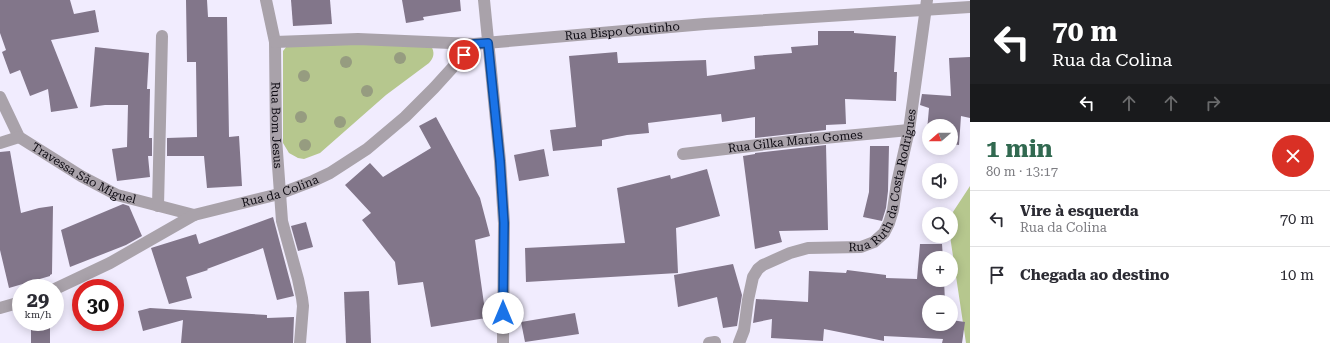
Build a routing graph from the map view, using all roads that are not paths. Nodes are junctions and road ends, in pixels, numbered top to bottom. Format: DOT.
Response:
graph roads {
  1 [pos="266,0"];
  2 [pos="484,0"];
  3 [pos="927,5"];
  4 [pos="970,7"];
  5 [pos="162,36"];
  6 [pos="275,42"];
  7 [pos="488,43"];
  8 [pos="474,44"];
  9 [pos="0,97"];
  10 [pos="909,130"];
  11 [pos="19,137"];
  12 [pos="0,143"];
  13 [pos="683,154"];
  14 [pos="279,194"];
  15 [pos="158,206"];
  16 [pos="194,215"];
  17 [pos="64,285"];
  18 [pos="12,305"];
  19 [pos="0,308"];
  20 [pos="300,343"];
  21 [pos="503,343"];
  22 [pos="739,343"];
  1 -- 6 [label="street, Rua Bom Jesus"];
  2 -- 7 [label="street"];
  3 -- 4 [label="street, Rua Bispo Coutinho"];
  3 -- 7 [label="street, Rua Bispo Coutinho"];
  3 -- 10 [label="street, Rua Ruth da Costa Rodrigues"];
  5 -- 15 [label="street"];
  6 -- 8 [label="street, Rua Bispo Coutinho"];
  6 -- 14 [label="street, Rua Bom Jesus"];
  7 -- 8 [label="street, Rua Bispo Coutinho"];
  7 -- 21 [label="street"];
  8 -- 14 [label="street, Rua da Colina"];
  9 -- 11 [label="street, Travessa São Miguel"];
  10 -- 13 [label="street, Rua Gilka Maria Gomes"];
  10 -- 22 [label="street, Rua Ruth da Costa Rodrigues"];
  11 -- 12 [label="street"];
  11 -- 15 [label="street, Travessa São Miguel"];
  14 -- 16 [label="street, Rua da Colina"];
  14 -- 20 [label="street, Rua Bom Jesus"];
  15 -- 16 [label="street, Travessa São Miguel"];
  16 -- 17 [label="street, Rua da Colina"];
  18 -- 19 [label="street"];
}
